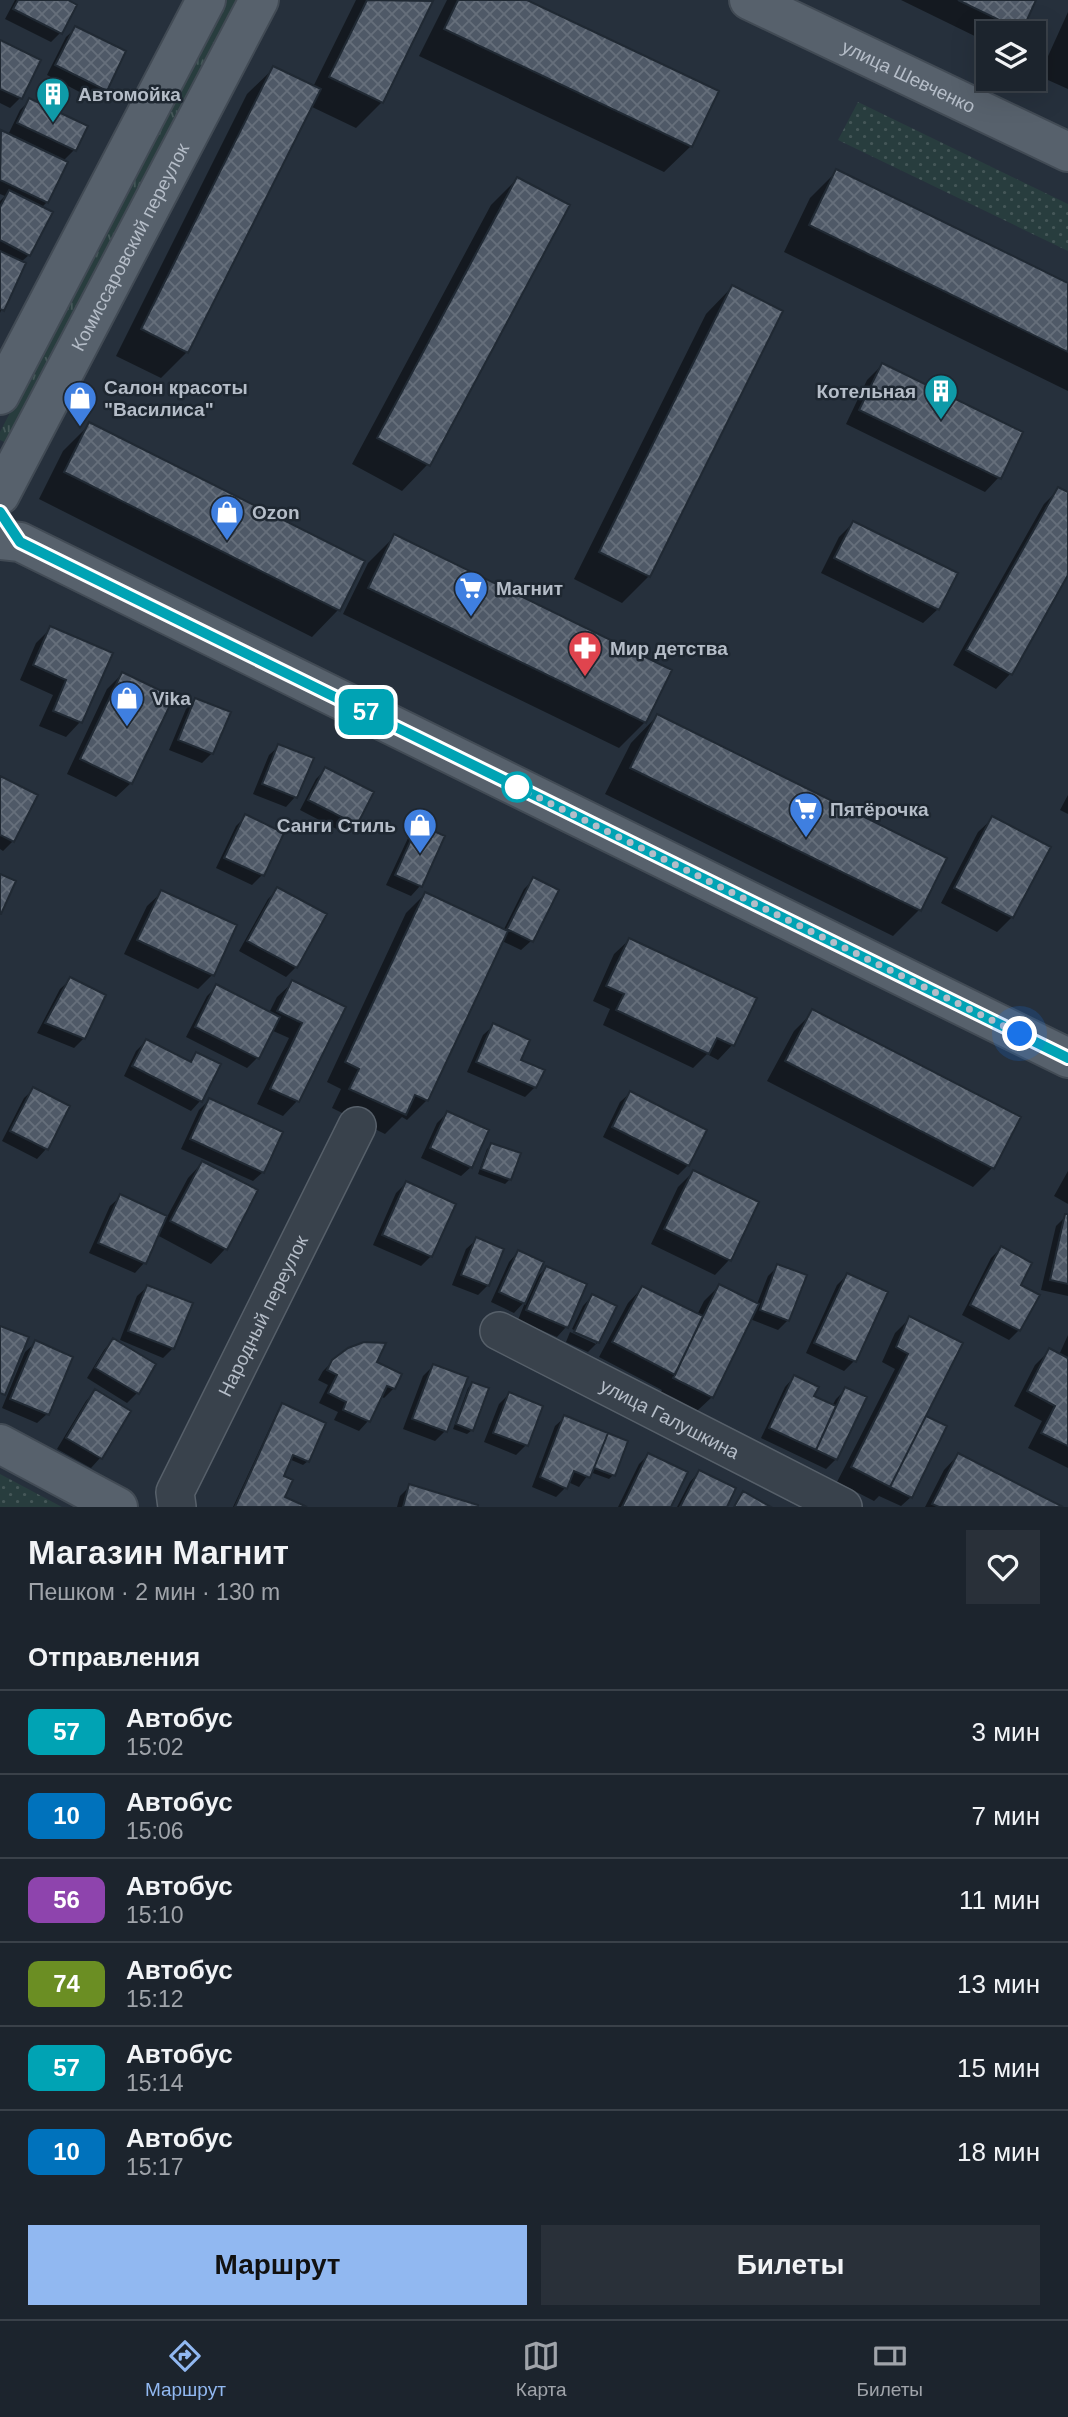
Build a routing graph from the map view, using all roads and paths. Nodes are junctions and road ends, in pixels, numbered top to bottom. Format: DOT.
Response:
graph roads {
  1 [pos="206,0"];
  2 [pos="259,0"];
  3 [pos="749,0"];
  4 [pos="1068,152"];
  5 [pos="0,395"];
  6 [pos="0,495"];
  7 [pos="7,531"];
  8 [pos="1068,1058"];
  9 [pos="357,1126"];
  10 [pos="499,1331"];
  11 [pos="0,1444"];
  12 [pos="118,1507"];
  13 [pos="177,1507"];
  14 [pos="843,1507"];
  1 -- 5 [label="main road"];
  2 -- 6 [label="main road, Комиссаровский переулок"];
  3 -- 4 [label="main road, улица Шевченко"];
  7 -- 8 [label="main road"];
  9 -- 13 [label="street, Народный переулок"];
  10 -- 14 [label="street, улица Галушкина"];
  11 -- 12 [label="main road"];
}
